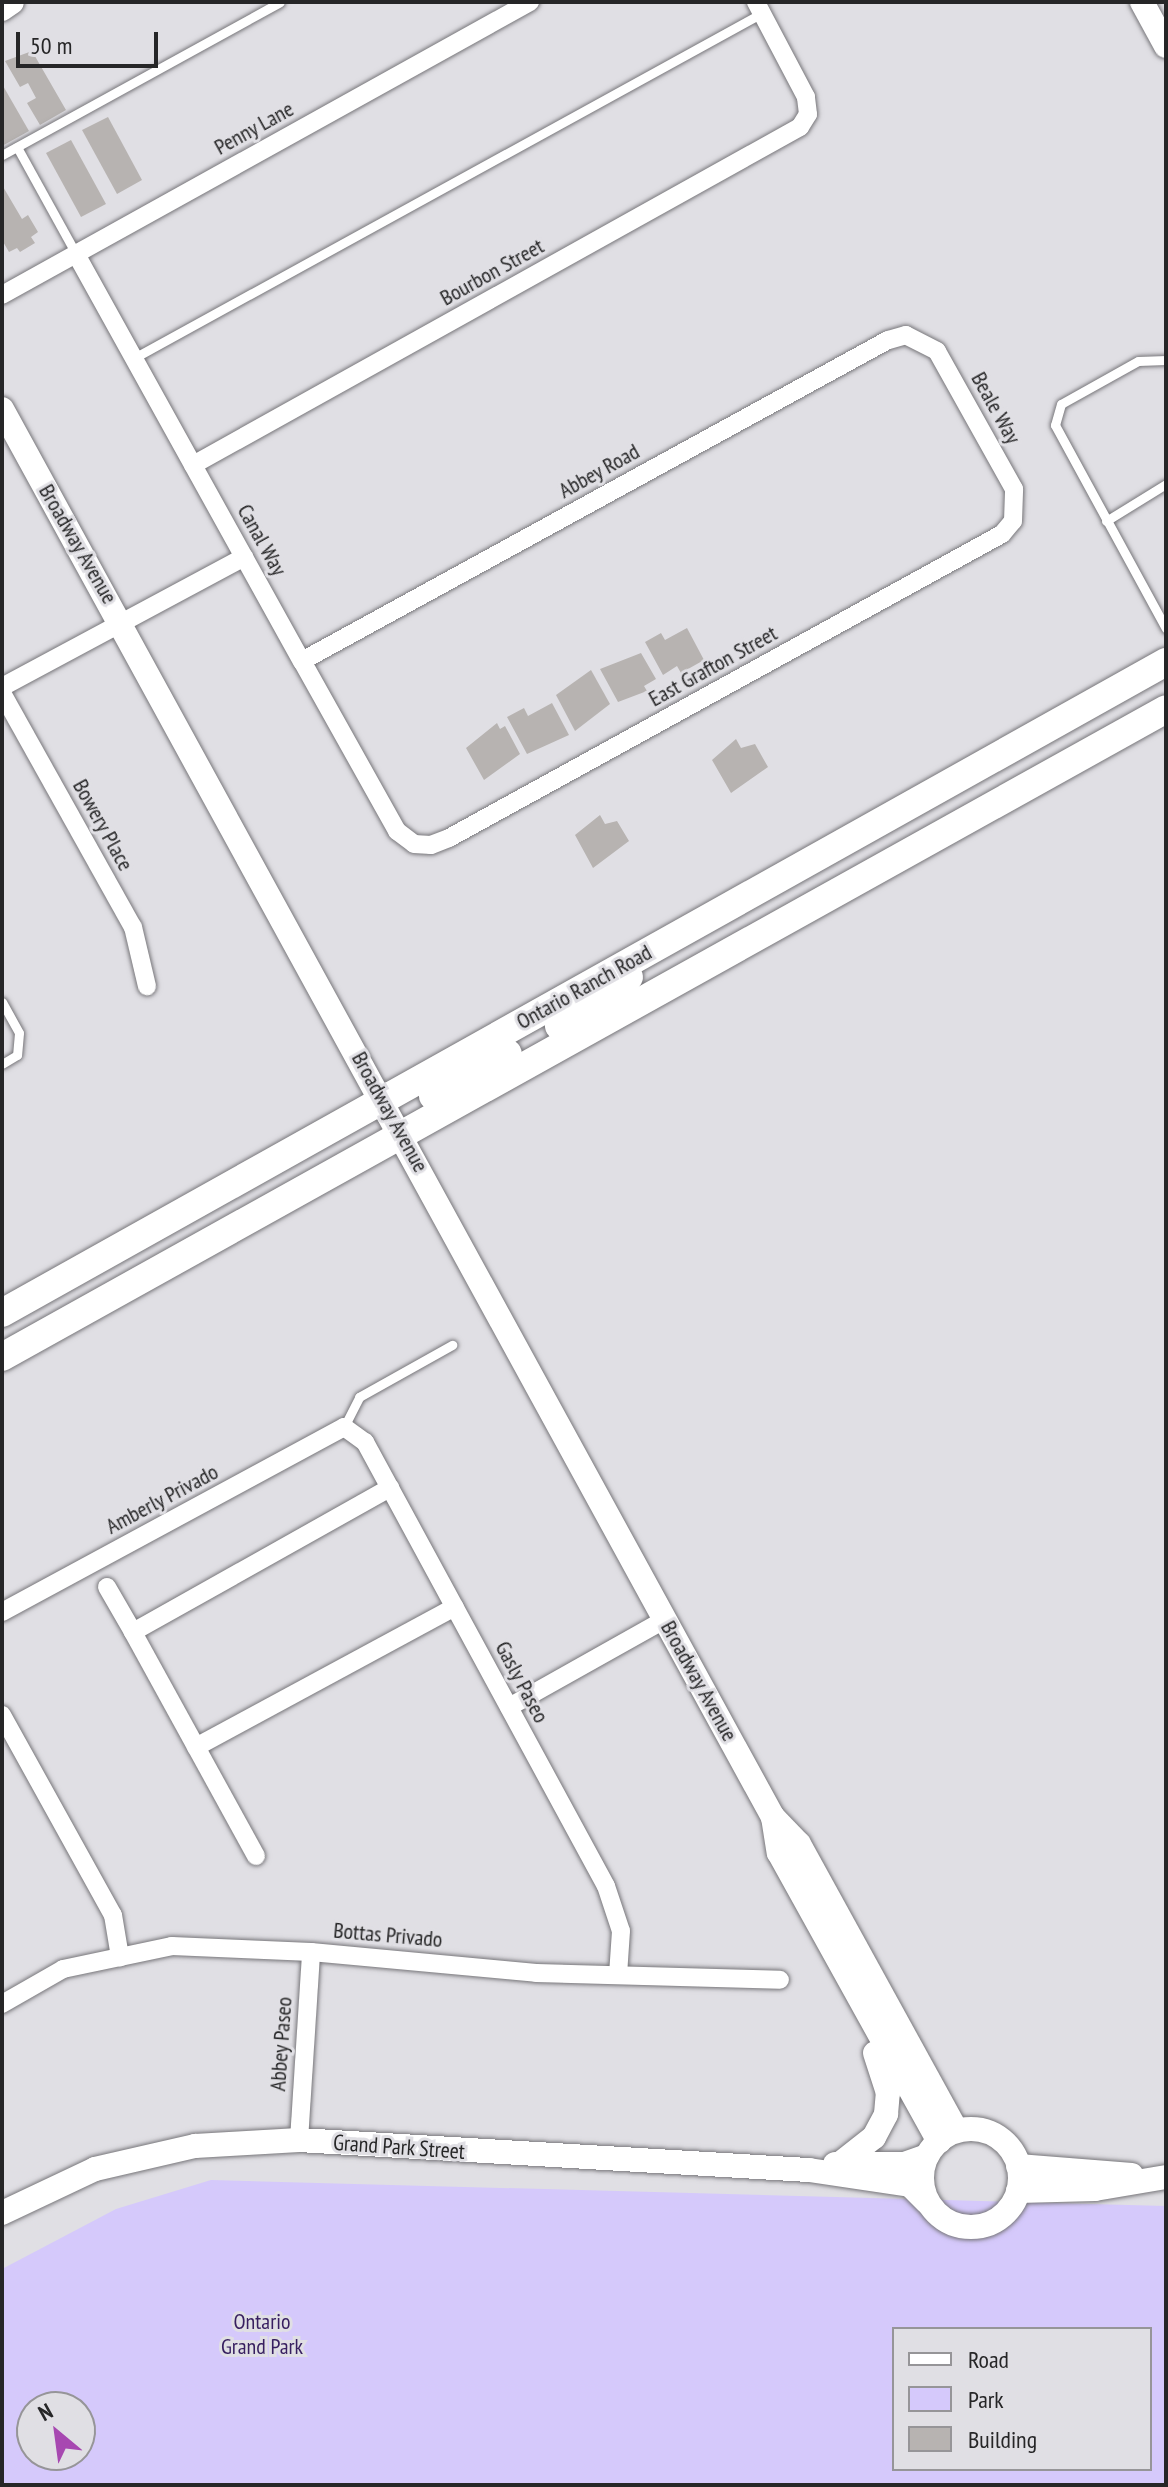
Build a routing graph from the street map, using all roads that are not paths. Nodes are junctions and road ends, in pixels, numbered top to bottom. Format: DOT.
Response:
graph roads {
  1 [pos="12,2"];
  2 [pos="280,2"];
  3 [pos="530,2"];
  4 [pos="1142,2"];
  5 [pos="759,7"];
  6 [pos="2,9"];
  7 [pos="1166,46"];
  8 [pos="17,147"];
  9 [pos="2,155"];
  10 [pos="76,254"];
  11 [pos="2,295"];
  12 [pos="924,340"];
  13 [pos="134,358"];
  14 [pos="1166,360"];
  15 [pos="2,409"];
  16 [pos="193,465"];
  17 [pos="1166,484"];
  18 [pos="1018,505"];
  19 [pos="1106,521"];
  20 [pos="244,557"];
  21 [pos="123,622"];
  22 [pos="1166,629"];
  23 [pos="302,661"];
  24 [pos="1166,662"];
  25 [pos="2,690"];
  26 [pos="1166,709"];
  27 [pos="414,844"];
  28 [pos="642,956"];
  29 [pos="147,986"];
  30 [pos="2,1002"];
  31 [pos="2,1064"];
  32 [pos="383,1100"];
  33 [pos="402,1134"];
  34 [pos="131,1285"];
  35 [pos="2,1313"];
  36 [pos="452,1345"];
  37 [pos="2,1357"];
  38 [pos="344,1427"];
  39 [pos="390,1488"];
  40 [pos="107,1587"];
  41 [pos="455,1607"];
  42 [pos="2,1612"];
  43 [pos="666,1619"];
  44 [pos="133,1632"];
  45 [pos="509,1707"];
  46 [pos="2,1715"];
  47 [pos="196,1747"];
  48 [pos="773,1817"];
  49 [pos="779,1853"];
  50 [pos="256,1856"];
  51 [pos="311,1952"];
  52 [pos="120,1957"];
  53 [pos="618,1975"];
  54 [pos="780,1980"];
  55 [pos="2,2004"];
  56 [pos="299,2140"];
  57 [pos="941,2142"];
  58 [pos="841,2163"];
  59 [pos="809,2170"];
  60 [pos="1018,2178"];
  61 [pos="1160,2178"];
  62 [pos="927,2202"];
  63 [pos="2,2213"];
  1 -- 6 [label="street"];
  2 -- 8 [label="lane"];
  3 -- 10 [label="street, Penny Lane"];
  4 -- 7 [label="street"];
  5 -- 13 [label="lane"];
  5 -- 16 [label="street, Bourbon Street"];
  8 -- 9 [label="lane"];
  8 -- 10 [label="lane"];
  10 -- 11 [label="street, Penny Lane"];
  10 -- 13 [label="street, Canal Way"];
  12 -- 18 [label="street, Beale Way"];
  12 -- 23 [label="street, Abbey Road"];
  13 -- 16 [label="street, Canal Way"];
  14 -- 19 [label="lane"];
  15 -- 21 [label="street, Broadway Avenue"];
  16 -- 20 [label="street, Canal Way"];
  17 -- 19 [label="lane"];
  18 -- 27 [label="street, East Grafton Street"];
  19 -- 22 [label="lane"];
  20 -- 21 [label="street"];
  20 -- 23 [label="street, Canal Way"];
  21 -- 25 [label="street"];
  21 -- 32 [label="street, Broadway Avenue"];
  23 -- 27 [label="street, Canal Way"];
  24 -- 28 [label="main road, Ontario Ranch Road"];
  25 -- 29 [label="street, Bowery Place"];
  26 -- 33 [label="main road, Ontario Ranch Road"];
  28 -- 32 [label="main road, Ontario Ranch Road"];
  28 -- 33 [label="main road"];
  30 -- 31 [label="lane"];
  32 -- 33 [label="street, Broadway Avenue"];
  32 -- 34 [label="main road"];
  32 -- 35 [label="main road, Ontario Ranch Road"];
  33 -- 34 [label="main road, Ontario Ranch Road"];
  33 -- 43 [label="street, Broadway Avenue"];
  34 -- 37 [label="main road, Ontario Ranch Road"];
  36 -- 38 [label="lane"];
  38 -- 39 [label="street, Gasly Paseo"];
  38 -- 42 [label="street, Amberly Privado"];
  39 -- 41 [label="street, Gasly Paseo"];
  39 -- 44 [label="street"];
  40 -- 44 [label="street"];
  41 -- 45 [label="street, Gasly Paseo"];
  41 -- 47 [label="street"];
  43 -- 45 [label="street"];
  43 -- 48 [label="street, Broadway Avenue"];
  44 -- 47 [label="street"];
  45 -- 53 [label="street, Gasly Paseo"];
  46 -- 52 [label="street"];
  47 -- 50 [label="street"];
  48 -- 49 [label="street, Broadway Avenue"];
  48 -- 57 [label="street, Broadway Avenue"];
  49 -- 57 [label="street, Broadway Avenue"];
  49 -- 58 [label="street"];
  51 -- 52 [label="street, Bottas Privado"];
  51 -- 53 [label="street, Bottas Privado"];
  51 -- 56 [label="street, Abbey Paseo"];
  52 -- 55 [label="street, Bottas Privado"];
  53 -- 54 [label="street, Bottas Privado"];
  56 -- 59 [label="street, Grand Park Street"];
  56 -- 63 [label="street, Grand Park Street"];
  57 -- 58 [label="street, Grand Park Street"];
  57 -- 60 [label="street"];
  57 -- 62 [label="street"];
  58 -- 59 [label="street, Grand Park Street"];
  59 -- 62 [label="street, Grand Park Street"];
  60 -- 61 [label="street"];
  60 -- 62 [label="street"];
}
